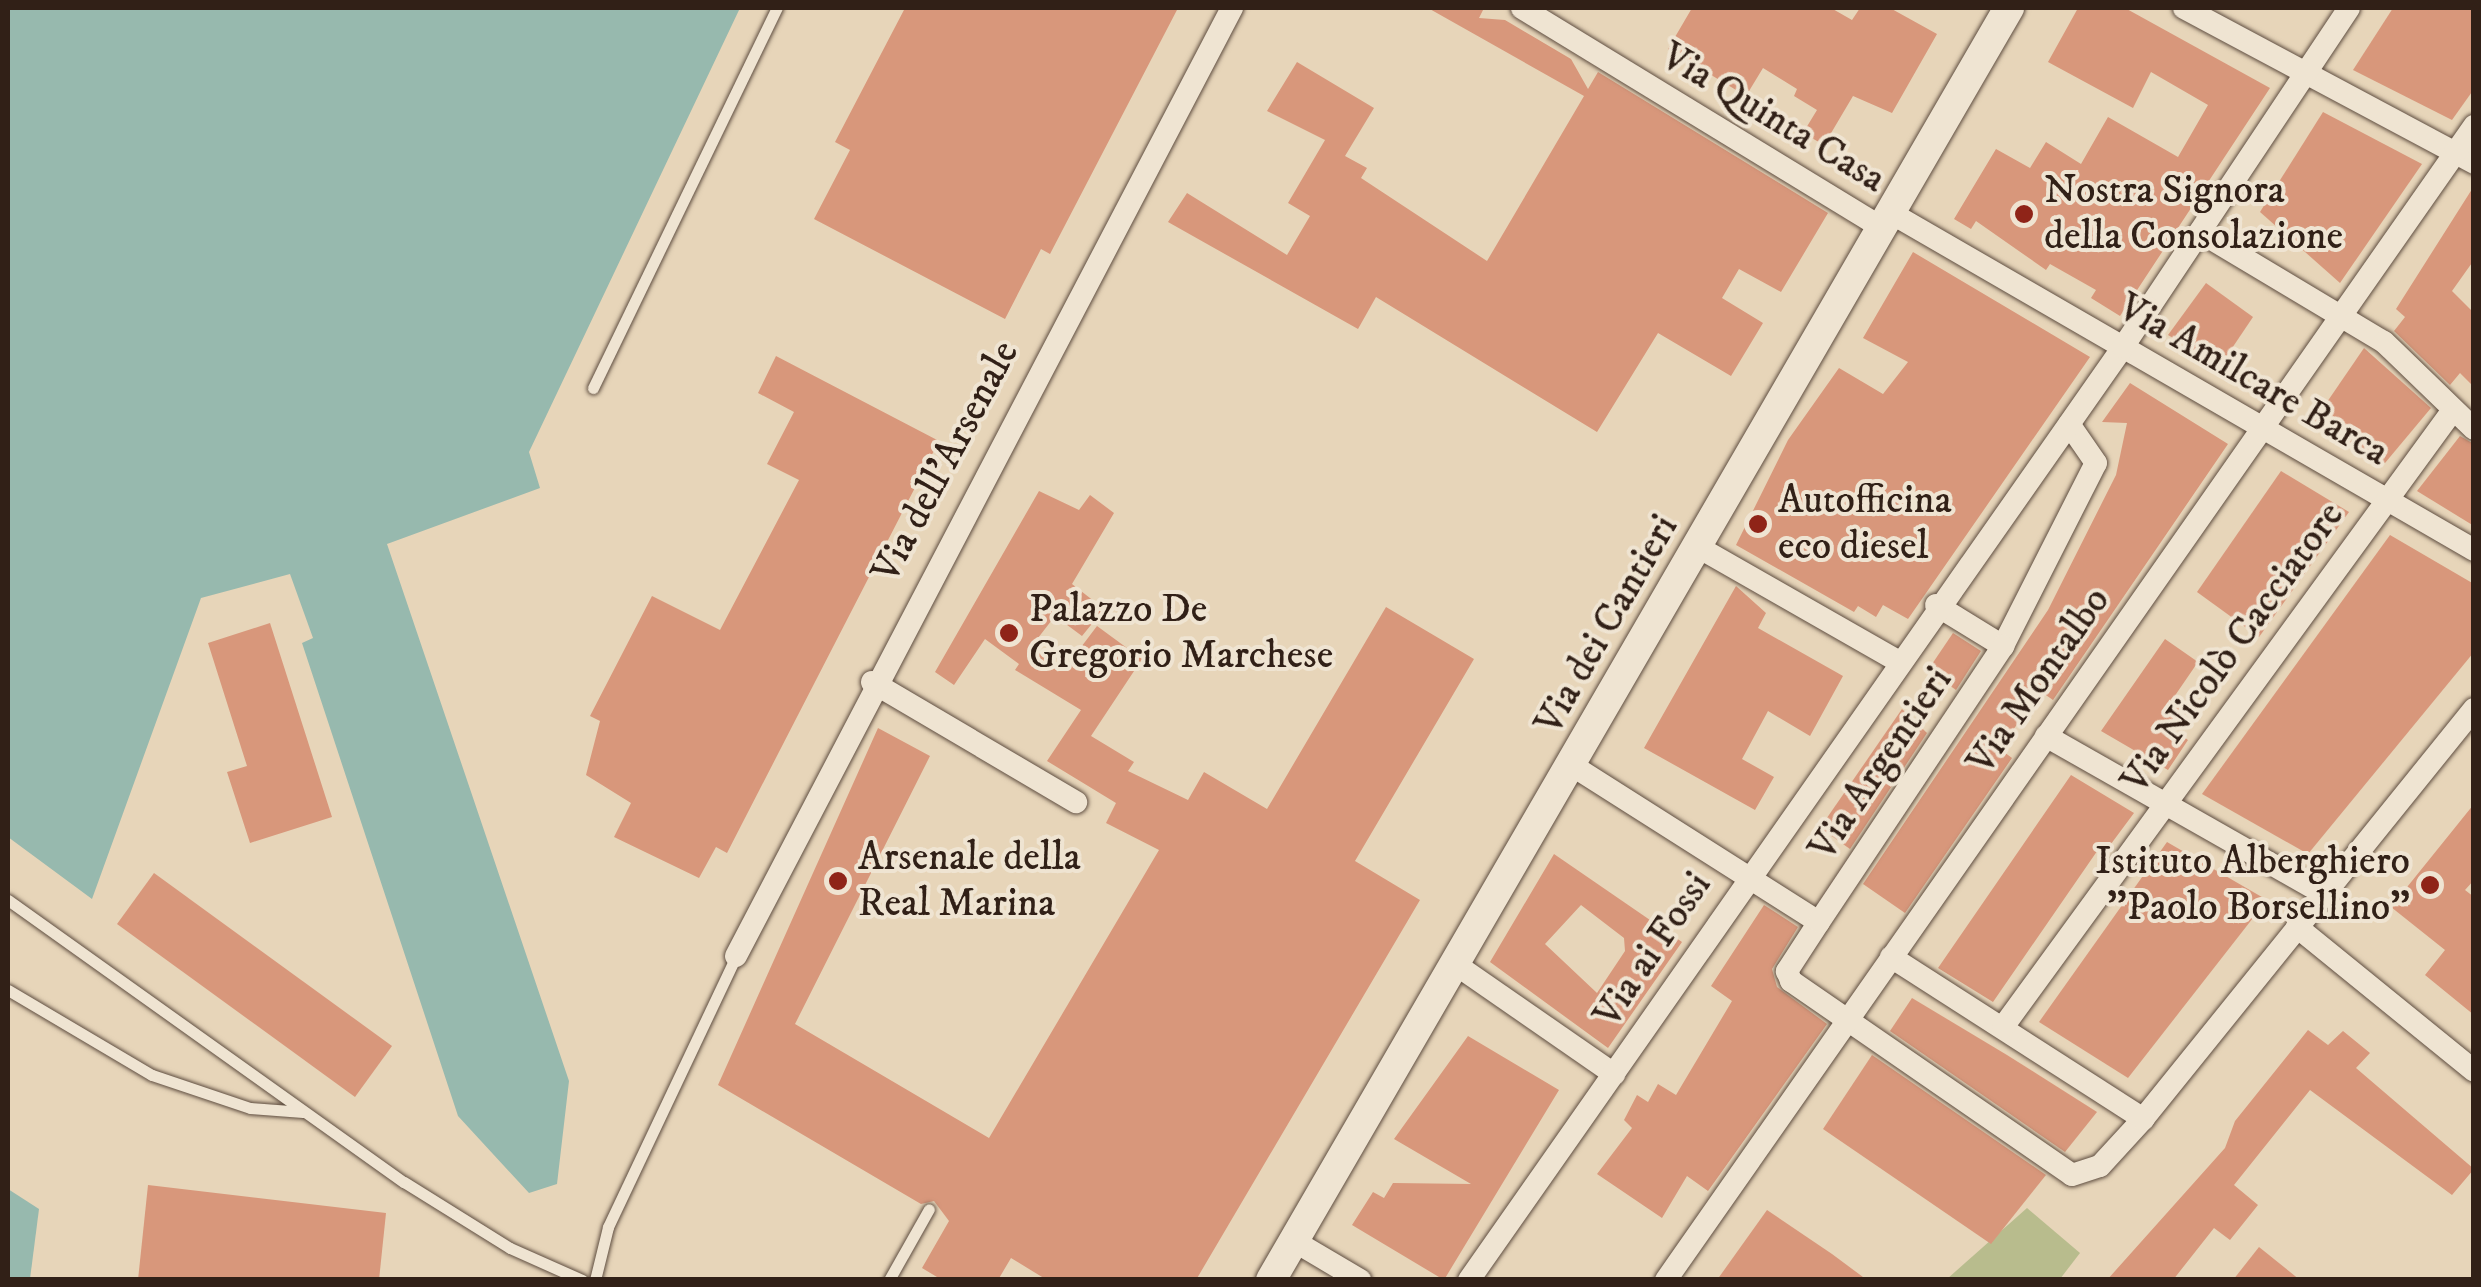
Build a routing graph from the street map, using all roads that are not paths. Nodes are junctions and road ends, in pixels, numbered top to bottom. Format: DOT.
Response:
graph roads {
  1 [pos="777,8"];
  2 [pos="1232,8"];
  3 [pos="1522,8"];
  4 [pos="2009,8"];
  5 [pos="2184,8"];
  6 [pos="2349,8"];
  7 [pos="2306,73"];
  8 [pos="2474,126"];
  9 [pos="2464,158"];
  10 [pos="1886,221"];
  11 [pos="2200,232"];
  12 [pos="2342,314"];
  13 [pos="2123,347"];
  14 [pos="593,388"];
  15 [pos="2453,410"];
  16 [pos="2069,424"];
  17 [pos="2474,429"];
  18 [pos="2260,430"];
  19 [pos="2387,502"];
  20 [pos="1698,548"];
  21 [pos="2474,550"];
  22 [pos="1936,605"];
  23 [pos="2004,646"];
  24 [pos="1900,662"];
  25 [pos="872,682"];
  26 [pos="2474,709"];
  27 [pos="2046,736"];
  28 [pos="1573,766"];
  29 [pos="1076,802"];
  30 [pos="2165,806"];
  31 [pos="1748,876"];
  32 [pos="2324,894"];
  33 [pos="8,900"];
  34 [pos="1819,922"];
  35 [pos="2297,928"];
  36 [pos="736,956"];
  37 [pos="1892,957"];
  38 [pos="1458,966"];
  39 [pos="8,990"];
  40 [pos="1846,1022"];
  41 [pos="2003,1028"];
  42 [pos="2474,1072"];
  43 [pos="1614,1074"];
  44 [pos="303,1112"];
  45 [pos="2142,1119"];
  46 [pos="929,1209"];
  47 [pos="1294,1241"];
  48 [pos="582,1280"];
  49 [pos="595,1280"];
  50 [pos="889,1280"];
  51 [pos="1271,1280"];
  52 [pos="1360,1280"];
  53 [pos="1469,1280"];
  54 [pos="1666,1280"];
  1 -- 14 [label="lane"];
  2 -- 25 [label="street, Via dell'Arsenale"];
  3 -- 10 [label="street, Via Quinta Casa"];
  4 -- 10 [label="main road, Via dei Cantieri"];
  5 -- 7 [label="street"];
  6 -- 7 [label="street, Via ai Fossi"];
  7 -- 9 [label="street"];
  7 -- 11 [label="street, Via ai Fossi"];
  8 -- 9 [label="street, Via Montalbo"];
  9 -- 12 [label="street, Via Montalbo"];
  10 -- 13 [label="street, Via Amilcare Barca"];
  10 -- 20 [label="main road, Via dei Cantieri"];
  11 -- 12 [label="street"];
  11 -- 13 [label="street, Via ai Fossi"];
  12 -- 15 [label="street"];
  12 -- 18 [label="street, Via Montalbo"];
  13 -- 16 [label="street, Via ai Fossi"];
  13 -- 18 [label="street, Via Amilcare Barca"];
  15 -- 17 [label="street"];
  15 -- 19 [label="street, Via Nicolò Cacciatore"];
  16 -- 22 [label="street, Via ai Fossi"];
  16 -- 23 [label="street, Via Argentieri"];
  18 -- 19 [label="street, Via Amilcare Barca"];
  18 -- 27 [label="street, Via Montalbo"];
  19 -- 21 [label="street, Via Amilcare Barca"];
  19 -- 30 [label="street, Via Nicolò Cacciatore"];
  20 -- 24 [label="street"];
  20 -- 28 [label="main road, Via dei Cantieri"];
  22 -- 23 [label="street"];
  22 -- 24 [label="street, Via ai Fossi"];
  23 -- 34 [label="street, Via Argentieri"];
  24 -- 31 [label="street, Via ai Fossi"];
  25 -- 29 [label="street"];
  25 -- 36 [label="street, Via dell'Arsenale"];
  26 -- 32 [label="street"];
  27 -- 30 [label="street"];
  27 -- 37 [label="street, Via Montalbo"];
  28 -- 31 [label="street"];
  28 -- 38 [label="main road, Via dei Cantieri"];
  30 -- 32 [label="street"];
  30 -- 41 [label="street, Via Nicolò Cacciatore"];
  31 -- 34 [label="street"];
  31 -- 43 [label="street, Via ai Fossi"];
  32 -- 35 [label="street"];
  33 -- 44 [label="lane"];
  34 -- 40 [label="street, Via Argentieri"];
  35 -- 42 [label="street"];
  35 -- 45 [label="street"];
  36 -- 49 [label="lane"];
  37 -- 40 [label="street, Via Montalbo"];
  37 -- 41 [label="street"];
  38 -- 43 [label="street"];
  38 -- 47 [label="main road, Via dei Cantieri"];
  39 -- 44 [label="lane"];
  40 -- 45 [label="street"];
  40 -- 54 [label="street, Via Montalbo"];
  41 -- 45 [label="street"];
  43 -- 53 [label="street, Via ai Fossi"];
  44 -- 48 [label="lane"];
  46 -- 50 [label="lane"];
  47 -- 51 [label="main road, Via dei Cantieri"];
  47 -- 52 [label="street"];
}
